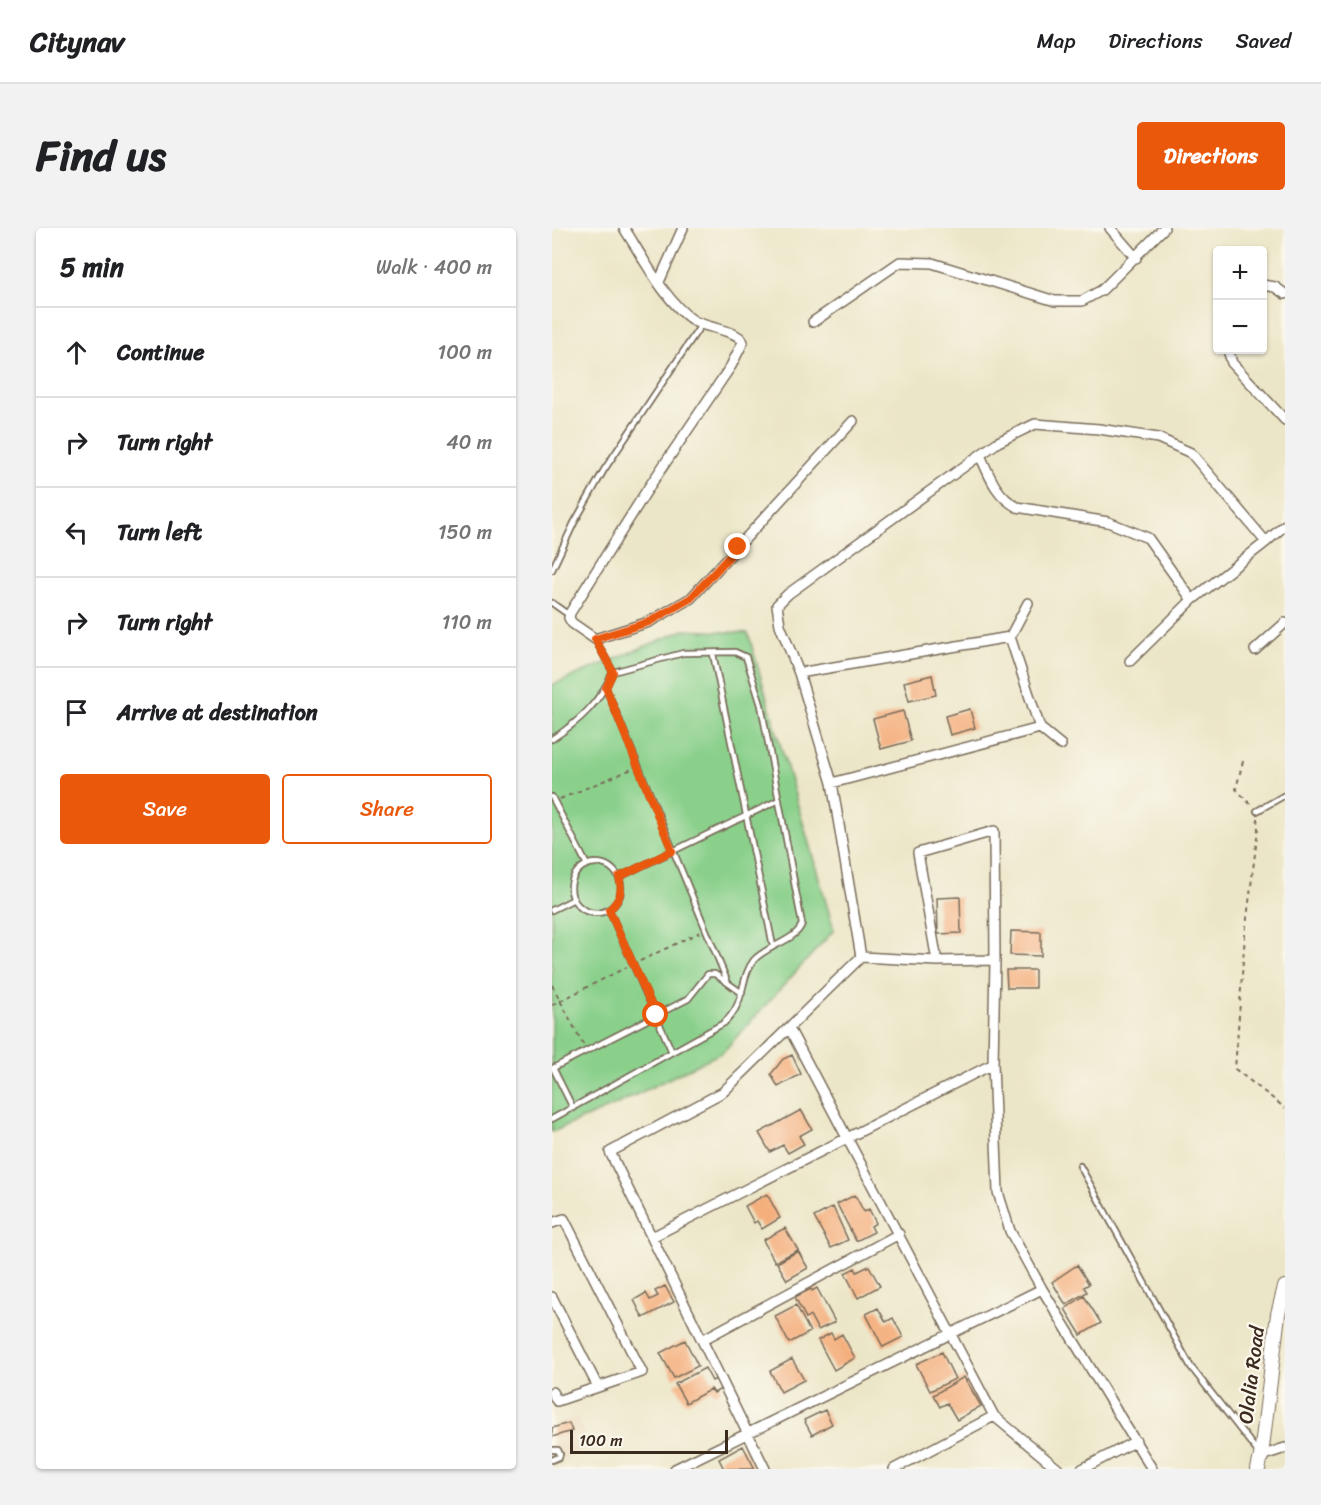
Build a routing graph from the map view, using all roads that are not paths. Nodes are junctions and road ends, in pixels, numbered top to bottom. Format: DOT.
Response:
graph roads {
  1 [pos="624,228"];
  2 [pos="684,228"];
  3 [pos="1110,228"];
  4 [pos="1164,228"];
  5 [pos="1136,258"];
  6 [pos="659,282"];
  7 [pos="1267,286"];
  8 [pos="1285,294"];
  9 [pos="813,322"];
  10 [pos="701,325"];
  11 [pos="1229,354"];
  12 [pos="1285,420"];
  13 [pos="854,421"];
  14 [pos="980,455"];
  15 [pos="1285,525"];
  16 [pos="1266,542"];
  17 [pos="552,570"];
  18 [pos="1192,600"];
  19 [pos="552,603"];
  20 [pos="1028,603"];
  21 [pos="569,615"];
  22 [pos="1285,623"];
  23 [pos="1010,637"];
  24 [pos="595,639"];
  25 [pos="1254,650"];
  26 [pos="713,654"];
  27 [pos="1130,661"];
  28 [pos="613,672"];
  29 [pos="798,673"];
  30 [pos="606,688"];
  31 [pos="1040,728"];
  32 [pos="552,739"];
  33 [pos="1061,745"];
  34 [pos="832,783"];
  35 [pos="1285,795"];
  36 [pos="553,800"];
  37 [pos="779,800"];
  38 [pos="1257,811"];
  39 [pos="746,816"];
  40 [pos="672,851"];
  41 [pos="587,865"];
  42 [pos="619,877"];
  43 [pos="573,899"];
  44 [pos="552,910"];
  45 [pos="609,910"];
  46 [pos="773,946"];
  47 [pos="861,957"];
  48 [pos="995,960"];
  49 [pos="937,961"];
  50 [pos="728,983"];
  51 [pos="742,993"];
  52 [pos="656,1015"];
  53 [pos="789,1028"];
  54 [pos="672,1052"];
  55 [pos="993,1064"];
  56 [pos="573,1108"];
  57 [pos="552,1119"];
  58 [pos="848,1137"];
  59 [pos="1080,1166"];
  60 [pos="552,1223"];
  61 [pos="899,1234"];
  62 [pos="652,1237"];
  63 [pos="1285,1287"];
  64 [pos="1042,1289"];
  65 [pos="552,1297"];
  66 [pos="950,1334"];
  67 [pos="702,1340"];
  68 [pos="598,1387"];
  69 [pos="552,1392"];
  70 [pos="994,1416"];
  71 [pos="748,1433"];
  72 [pos="1136,1441"];
  73 [pos="1285,1448"];
  74 [pos="552,1450"];
  75 [pos="552,1461"];
  76 [pos="1259,1462"];
  77 [pos="675,1469"];
  78 [pos="765,1469"];
  79 [pos="894,1469"];
  80 [pos="1058,1469"];
  81 [pos="1082,1469"];
  82 [pos="1152,1469"];
  1 -- 6 [label="street"];
  2 -- 6 [label="street"];
  3 -- 5 [label="street"];
  4 -- 5 [label="street"];
  5 -- 9 [label="street"];
  6 -- 10 [label="street"];
  7 -- 8 [label="street"];
  10 -- 17 [label="lane"];
  10 -- 21 [label="street"];
  11 -- 12 [label="street"];
  13 -- 24 [label="street"];
  14 -- 16 [label="street"];
  14 -- 18 [label="street"];
  14 -- 29 [label="street"];
  15 -- 16 [label="street"];
  16 -- 18 [label="street"];
  18 -- 27 [label="street"];
  19 -- 21 [label="lane"];
  20 -- 23 [label="street"];
  21 -- 24 [label="street"];
  22 -- 25 [label="street"];
  23 -- 29 [label="street"];
  23 -- 31 [label="street"];
  24 -- 28 [label="lane"];
  26 -- 28 [label="lane"];
  26 -- 37 [label="lane"];
  26 -- 39 [label="lane"];
  28 -- 30 [label="lane"];
  29 -- 34 [label="street"];
  30 -- 32 [label="lane"];
  30 -- 40 [label="lane"];
  31 -- 33 [label="street"];
  31 -- 34 [label="street"];
  34 -- 47 [label="street"];
  35 -- 38 [label="lane"];
  36 -- 41 [label="lane"];
  37 -- 39 [label="lane"];
  37 -- 46 [label="lane"];
  39 -- 40 [label="lane"];
  39 -- 46 [label="lane"];
  40 -- 42 [label="lane"];
  40 -- 50 [label="lane"];
  41 -- 42 [label="lane"];
  41 -- 43 [label="lane"];
  42 -- 45 [label="lane"];
  43 -- 44 [label="lane"];
  43 -- 45 [label="lane"];
  45 -- 52 [label="lane"];
  46 -- 51 [label="lane"];
  47 -- 49 [label="street"];
  47 -- 53 [label="street"];
  48 -- 49 [label="street"];
  48 -- 49 [label="street"];
  48 -- 55 [label="street"];
  50 -- 51 [label="lane"];
  50 -- 52 [label="lane"];
  51 -- 54 [label="lane"];
  52 -- 54 [label="lane"];
  52 -- 56 [label="lane"];
  53 -- 58 [label="street"];
  53 -- 62 [label="street"];
  54 -- 56 [label="lane"];
  55 -- 58 [label="street"];
  55 -- 64 [label="street"];
  56 -- 57 [label="lane"];
  58 -- 61 [label="street"];
  58 -- 62 [label="street"];
  59 -- 76 [label="lane"];
  60 -- 68 [label="street"];
  61 -- 66 [label="street"];
  61 -- 67 [label="street"];
  62 -- 67 [label="street"];
  63 -- 76 [label="main road, Olalia Road"];
  64 -- 66 [label="street"];
  64 -- 72 [label="street"];
  65 -- 68 [label="street"];
  66 -- 70 [label="street"];
  66 -- 71 [label="street"];
  67 -- 71 [label="street"];
  68 -- 69 [label="street"];
  70 -- 79 [label="street"];
  70 -- 80 [label="street"];
  71 -- 77 [label="street"];
  71 -- 78 [label="street"];
  72 -- 81 [label="street"];
  72 -- 82 [label="street"];
  73 -- 76 [label="street"];
  74 -- 75 [label="lane"];
}
